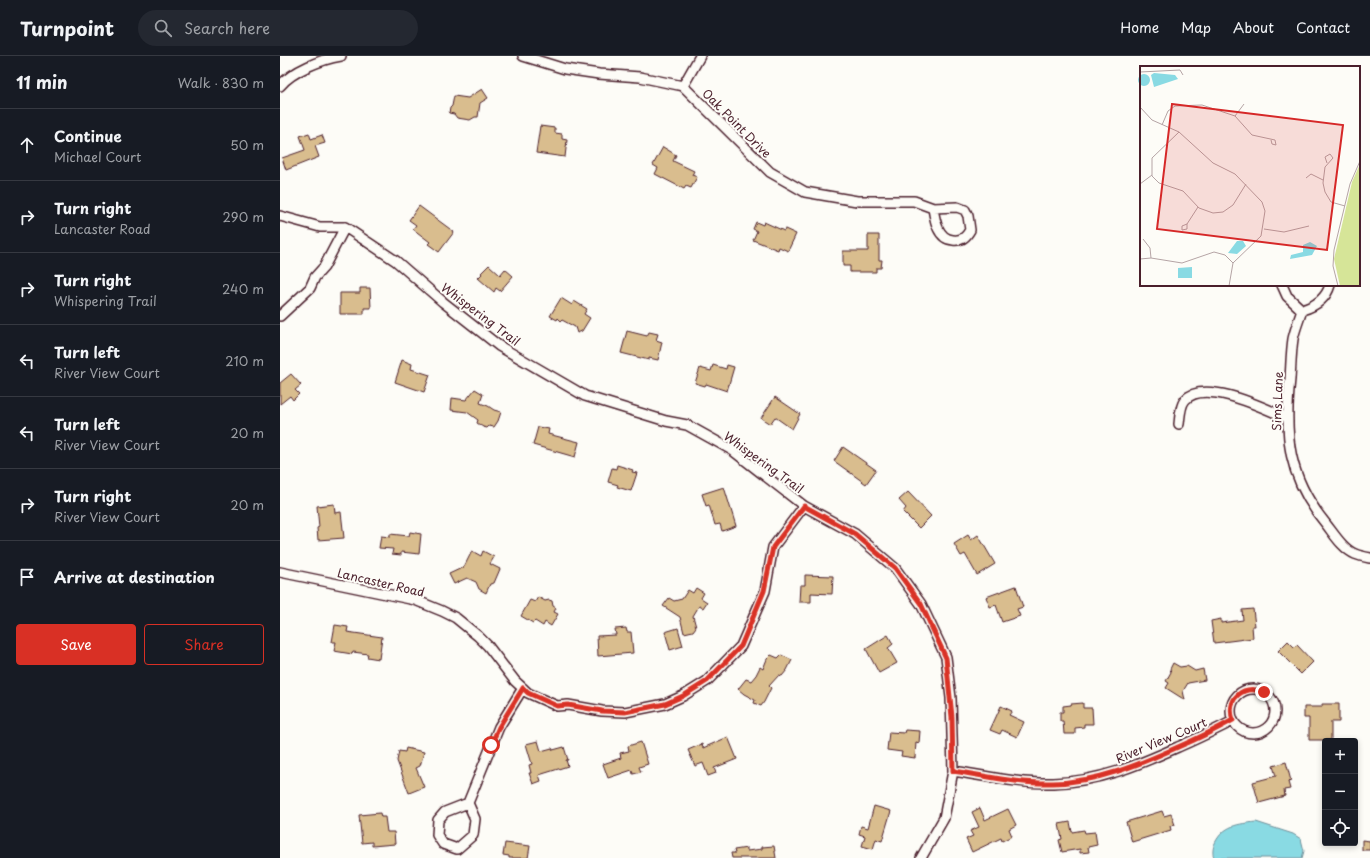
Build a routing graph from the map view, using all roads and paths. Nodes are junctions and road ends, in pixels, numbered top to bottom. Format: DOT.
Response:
graph roads {
  1 [pos="341,56"];
  2 [pos="523,56"];
  3 [pos="700,56"];
  4 [pos="280,86"];
  5 [pos="683,86"];
  6 [pos="933,208"];
  7 [pos="280,216"];
  8 [pos="345,227"];
  9 [pos="1282,286"];
  10 [pos="1330,286"];
  11 [pos="1302,310"];
  12 [pos="280,316"];
  13 [pos="1287,418"];
  14 [pos="1180,424"];
  15 [pos="804,506"];
  16 [pos="1370,558"];
  17 [pos="280,572"];
  18 [pos="523,688"];
  19 [pos="1233,720"];
  20 [pos="953,771"];
  21 [pos="468,803"];
  22 [pos="921,858"];
  1 -- 4 [label="street"];
  2 -- 5 [label="street"];
  3 -- 5 [label="street"];
  5 -- 6 [label="street, Oak Point Drive"];
  6 -- 6 [label="street, Oak Point Drive"];
  7 -- 8 [label="street"];
  8 -- 12 [label="street"];
  8 -- 15 [label="street, Whispering Trail"];
  9 -- 11 [label="street"];
  10 -- 11 [label="street"];
  11 -- 13 [label="street, Sims Lane"];
  13 -- 14 [label="street"];
  13 -- 16 [label="street, Sims Lane"];
  15 -- 18 [label="street, Lancaster Road"];
  15 -- 20 [label="street, Whispering Trail"];
  17 -- 18 [label="street, Lancaster Road"];
  18 -- 21 [label="street"];
  19 -- 19 [label="street"];
  19 -- 20 [label="street, River View Court"];
  20 -- 22 [label="street, Whispering Trail"];
  21 -- 21 [label="street"];
}
